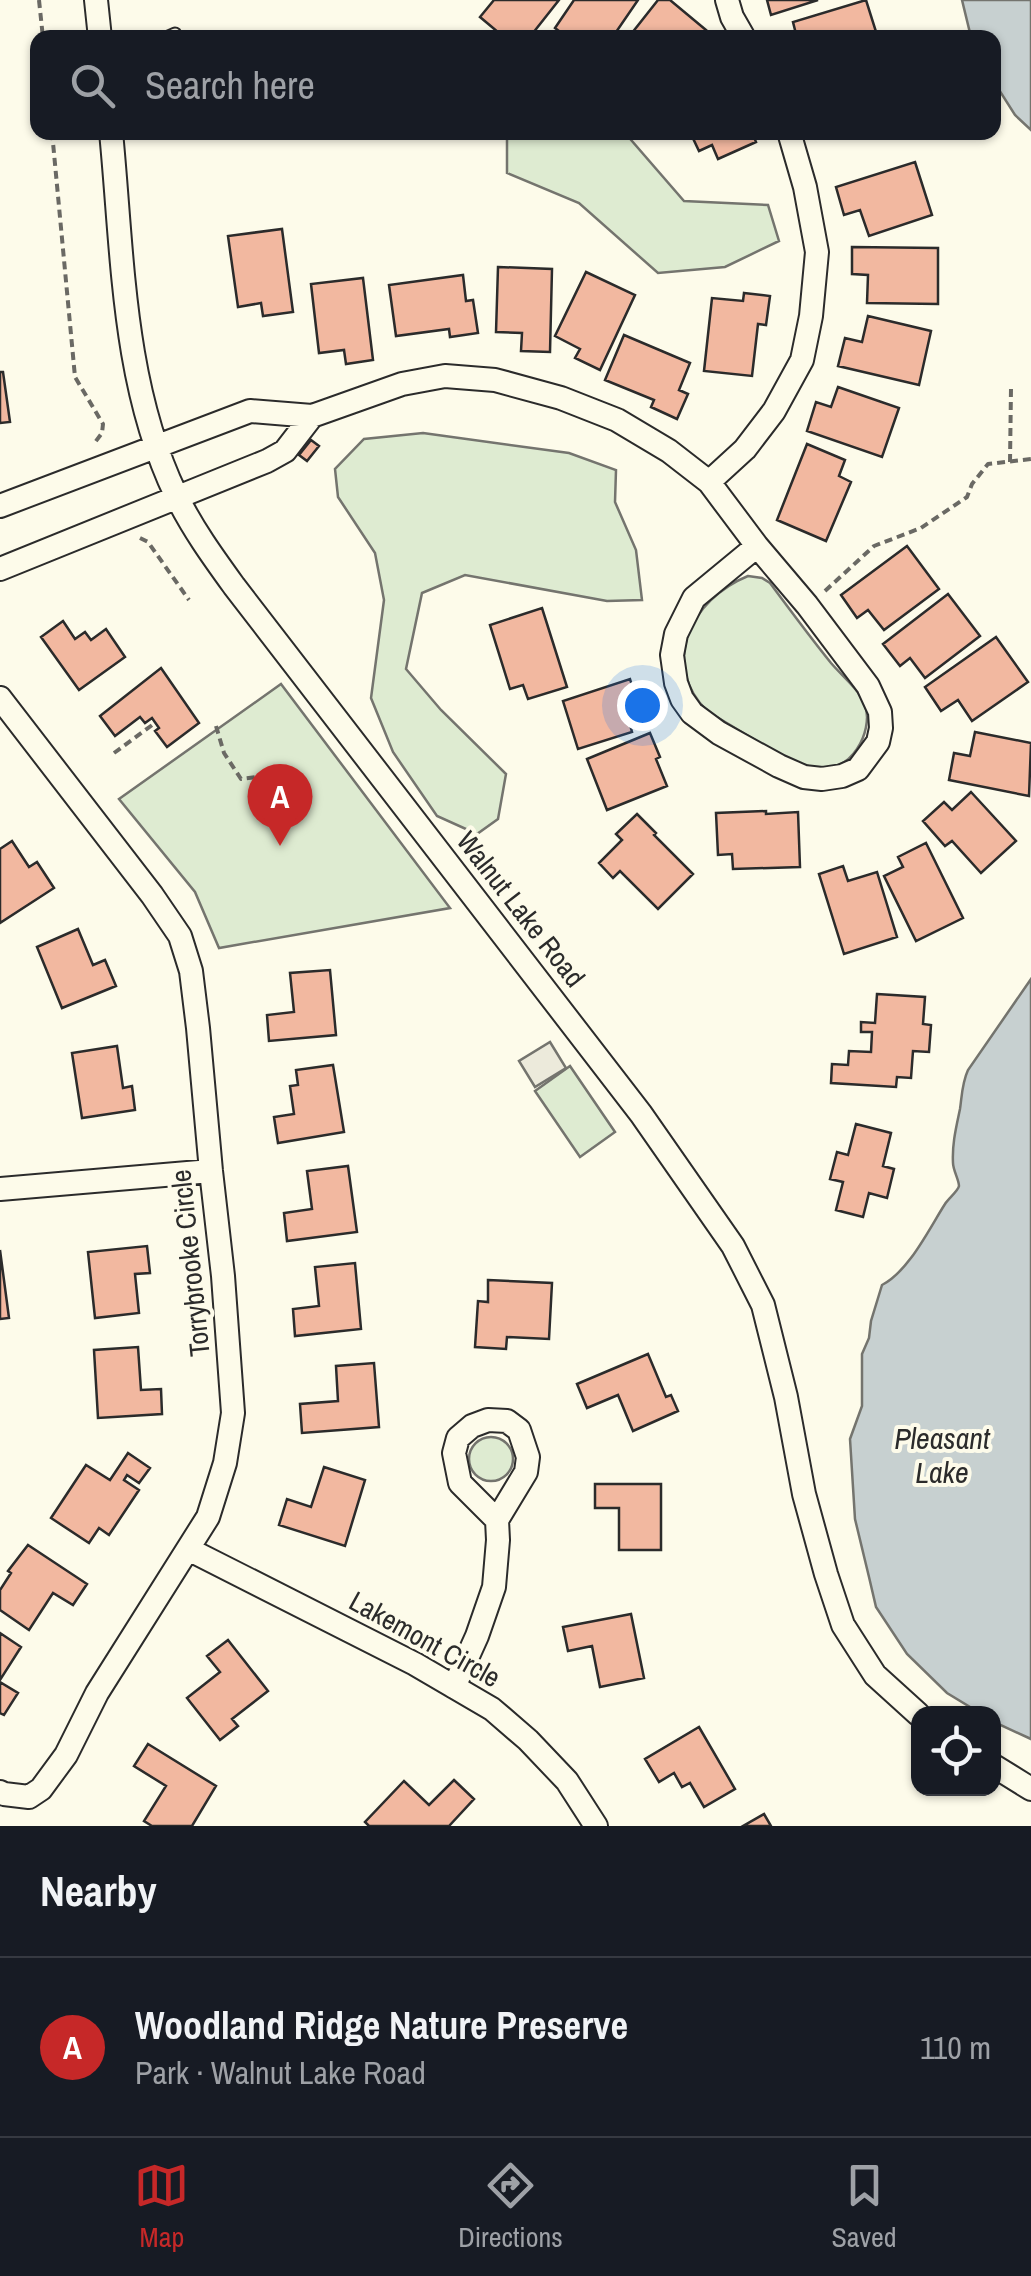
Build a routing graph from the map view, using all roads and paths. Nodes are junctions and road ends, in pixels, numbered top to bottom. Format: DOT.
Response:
graph roads {
  1 [pos="39,0"];
  2 [pos="96,0"];
  3 [pos="728,0"];
  4 [pos="42,30"];
  5 [pos="99,30"];
  6 [pos="740,30"];
  7 [pos="53,140"];
  8 [pos="111,140"];
  9 [pos="791,140"];
  10 [pos="1011,388"];
  11 [pos="312,416"];
  12 [pos="156,447"];
  13 [pos="1031,459"];
  14 [pos="1010,462"];
  15 [pos="98,469"];
  16 [pos="709,482"];
  17 [pos="176,496"];
  18 [pos="0,506"];
  19 [pos="122,519"];
  20 [pos="757,546"];
  21 [pos="0,569"];
  22 [pos="189,600"];
  23 [pos="808,605"];
  24 [pos="0,698"];
  25 [pos="155,722"];
  26 [pos="216,726"];
  27 [pos="114,753"];
  28 [pos="292,824"];
  29 [pos="210,1171"];
  30 [pos="0,1189"];
  31 [pos="497,1520"];
  32 [pos="188,1549"];
  33 [pos="454,1686"];
  34 [pos="911,1708"];
  35 [pos="1001,1770"];
  36 [pos="1031,1789"];
  37 [pos="0,1792"];
  38 [pos="596,1826"];
  1 -- 4 [label="path"];
  2 -- 5 [label="street"];
  3 -- 6 [label="street"];
  7 -- 15 [label="path"];
  8 -- 12 [label="street, Walnut Lake Road"];
  9 -- 16 [label="street"];
  10 -- 14 [label="path"];
  11 -- 12 [label="street"];
  11 -- 16 [label="street"];
  11 -- 17 [label="street"];
  12 -- 15 [label="street"];
  12 -- 17 [label="street, Walnut Lake Road"];
  13 -- 14 [label="path"];
  14 -- 23 [label="path"];
  15 -- 18 [label="street"];
  16 -- 20 [label="street"];
  17 -- 19 [label="street"];
  17 -- 34 [label="street, Walnut Lake Road"];
  19 -- 21 [label="street"];
  19 -- 22 [label="path"];
  20 -- 23 [label="street"];
  20 -- 23 [label="street"];
  24 -- 29 [label="street, Torrybrooke Circle"];
  25 -- 27 [label="path"];
  26 -- 28 [label="path"];
  29 -- 30 [label="street"];
  29 -- 32 [label="street, Torrybrooke Circle"];
  31 -- 33 [label="street"];
  32 -- 33 [label="street, Lakemont Circle"];
  32 -- 37 [label="street, Torrybrooke Circle"];
  33 -- 38 [label="street, Lakemont Circle"];
  35 -- 36 [label="street"];
}
